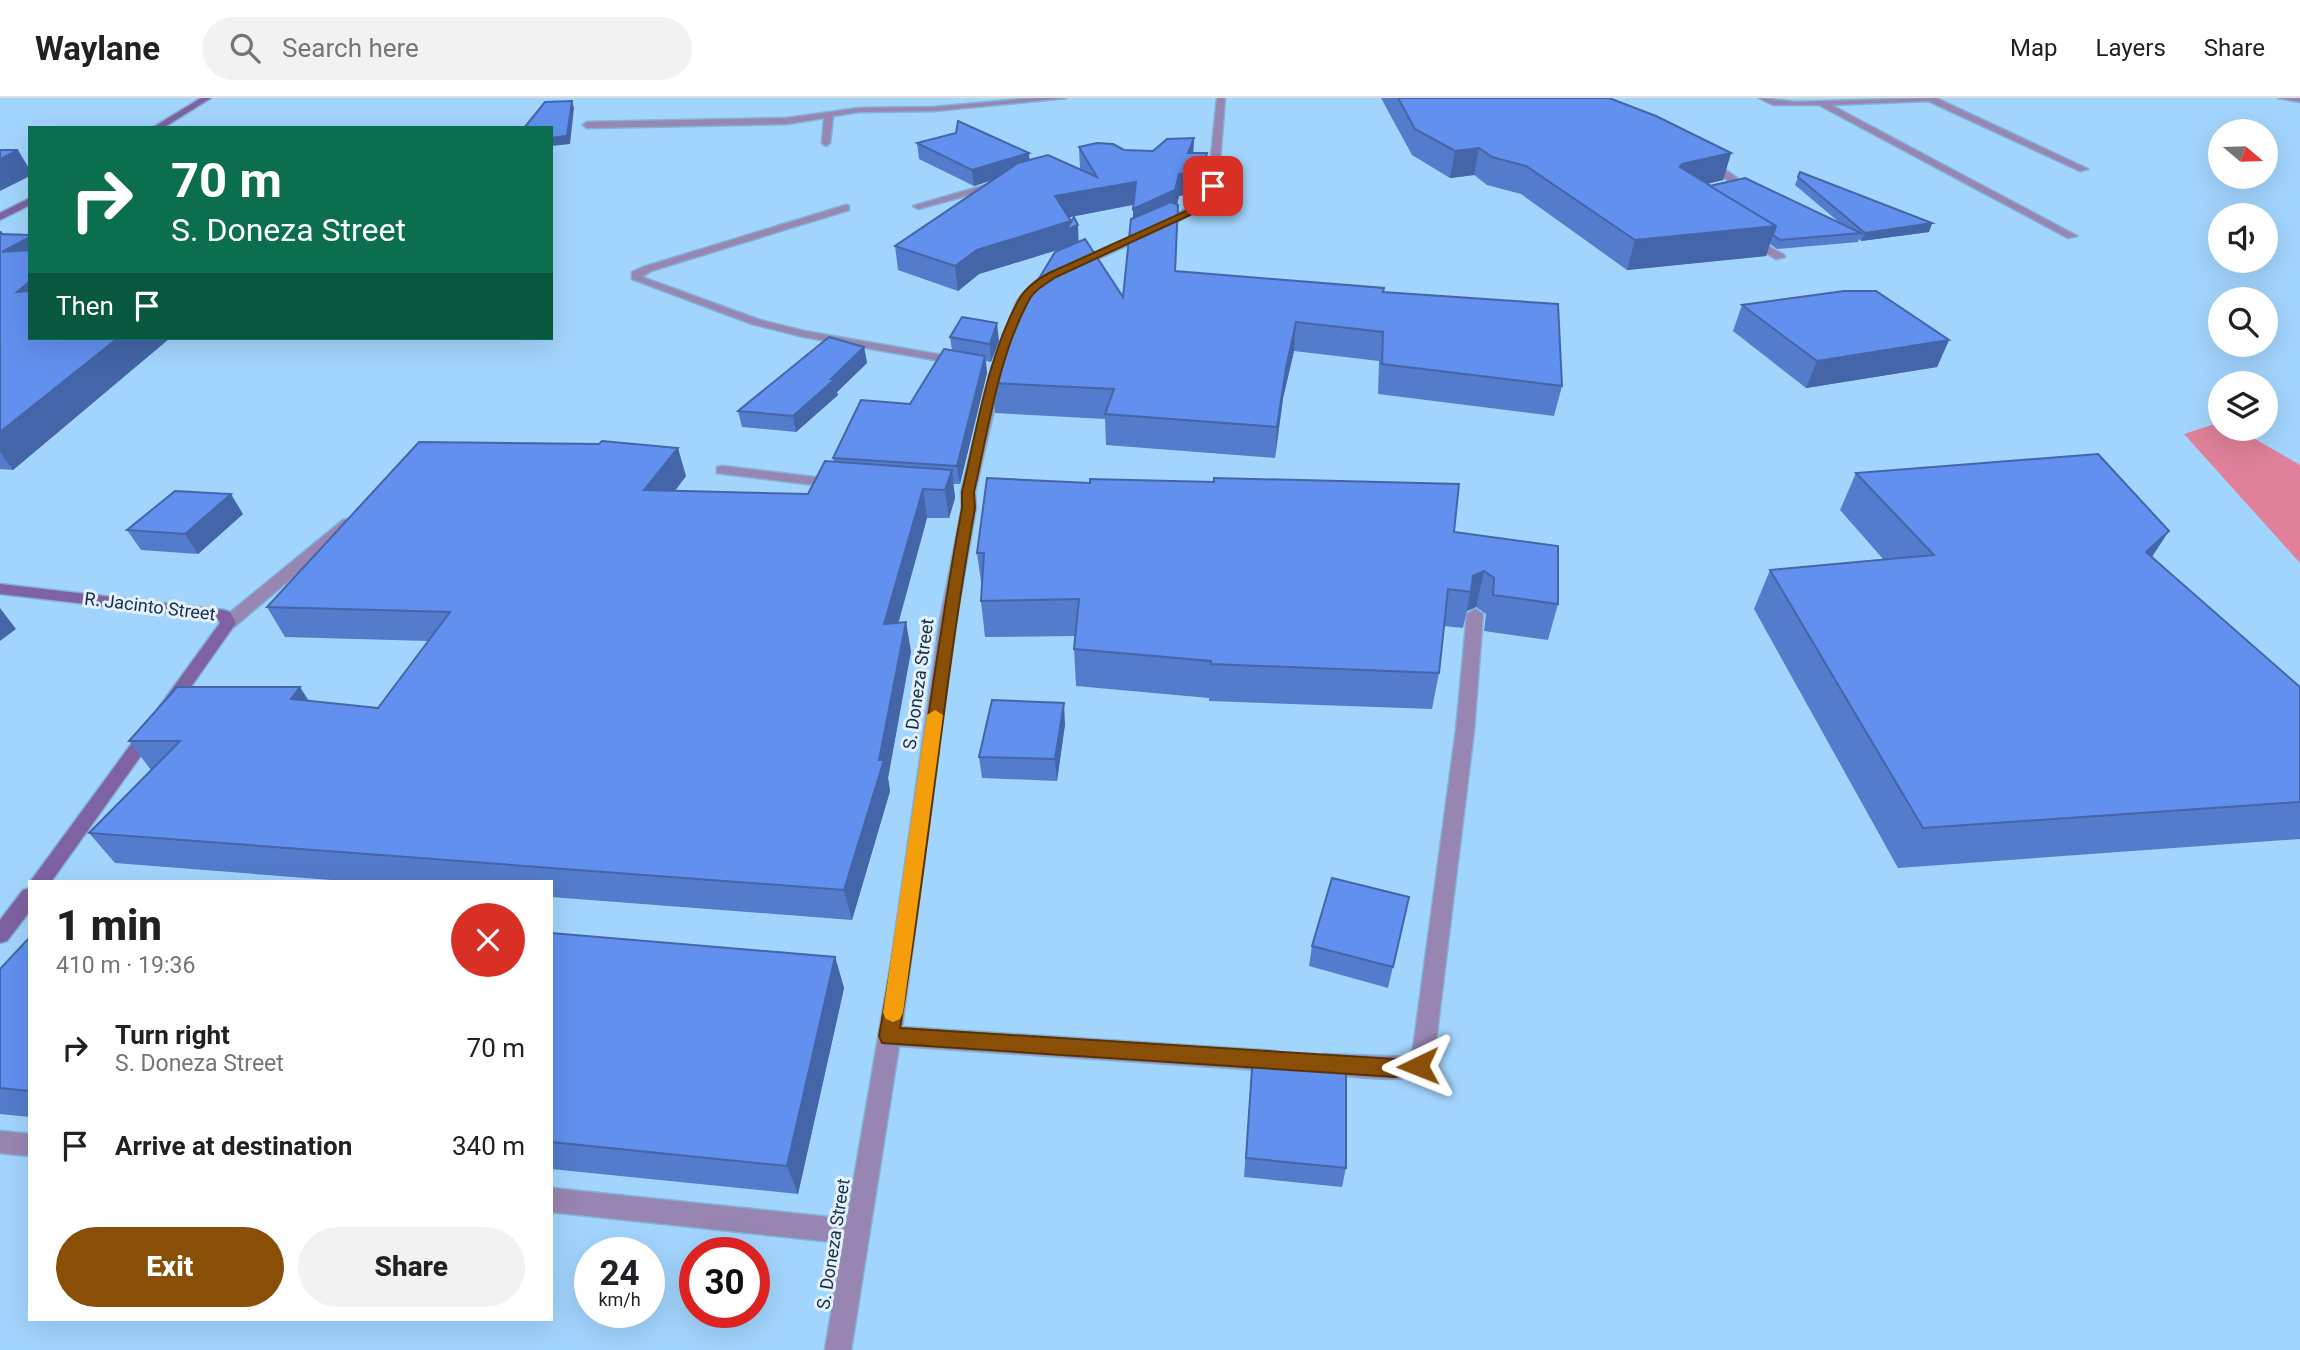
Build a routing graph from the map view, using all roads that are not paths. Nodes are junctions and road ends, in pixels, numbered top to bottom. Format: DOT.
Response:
graph roads {
  1 [pos="207,98"];
  2 [pos="1062,98"];
  3 [pos="1221,98"];
  4 [pos="1763,98"];
  5 [pos="1931,98"];
  6 [pos="2282,98"];
  7 [pos="2300,100"];
  8 [pos="1821,103"];
  9 [pos="829,114"];
  10 [pos="587,125"];
  11 [pos="159,126"];
  12 [pos="826,142"];
  13 [pos="1698,161"];
  14 [pos="2083,169"];
  15 [pos="1008,182"];
  16 [pos="1705,189"];
  17 [pos="28,202"];
  18 [pos="918,206"];
  19 [pos="846,208"];
  20 [pos="0,218"];
  21 [pos="1736,230"];
  22 [pos="2072,236"];
  23 [pos="1780,257"];
  24 [pos="970,364"];
  25 [pos="722,470"];
  26 [pos="851,485"];
  27 [pos="363,511"];
  28 [pos="0,589"];
  29 [pos="1475,614"];
  30 [pos="228,624"];
  31 [pos="41,880"];
  32 [pos="28,899"];
  33 [pos="0,934"];
  34 [pos="889,1036"];
  35 [pos="0,1143"];
  36 [pos="28,1145"];
  37 [pos="553,1200"];
  38 [pos="856,1232"];
  39 [pos="838,1350"];
  1 -- 11 [label="street"];
  2 -- 9 [label="street"];
  3 -- 34 [label="street, S. Doneza Street"];
  4 -- 8 [label="street"];
  5 -- 8 [label="street"];
  5 -- 14 [label="street"];
  6 -- 7 [label="street"];
  8 -- 22 [label="street"];
  9 -- 10 [label="street"];
  9 -- 12 [label="street"];
  13 -- 16 [label="street"];
  15 -- 18 [label="street"];
  17 -- 20 [label="street"];
  19 -- 24 [label="street"];
  21 -- 23 [label="street"];
  25 -- 26 [label="street"];
  27 -- 30 [label="street"];
  28 -- 30 [label="street, R. Jacinto Street"];
  29 -- 34 [label="street"];
  30 -- 31 [label="street, R. Jacinto Street"];
  32 -- 33 [label="street"];
  34 -- 38 [label="street, S. Doneza Street"];
  35 -- 36 [label="street"];
  37 -- 38 [label="street"];
  38 -- 39 [label="street, S. Doneza Street"];
}
